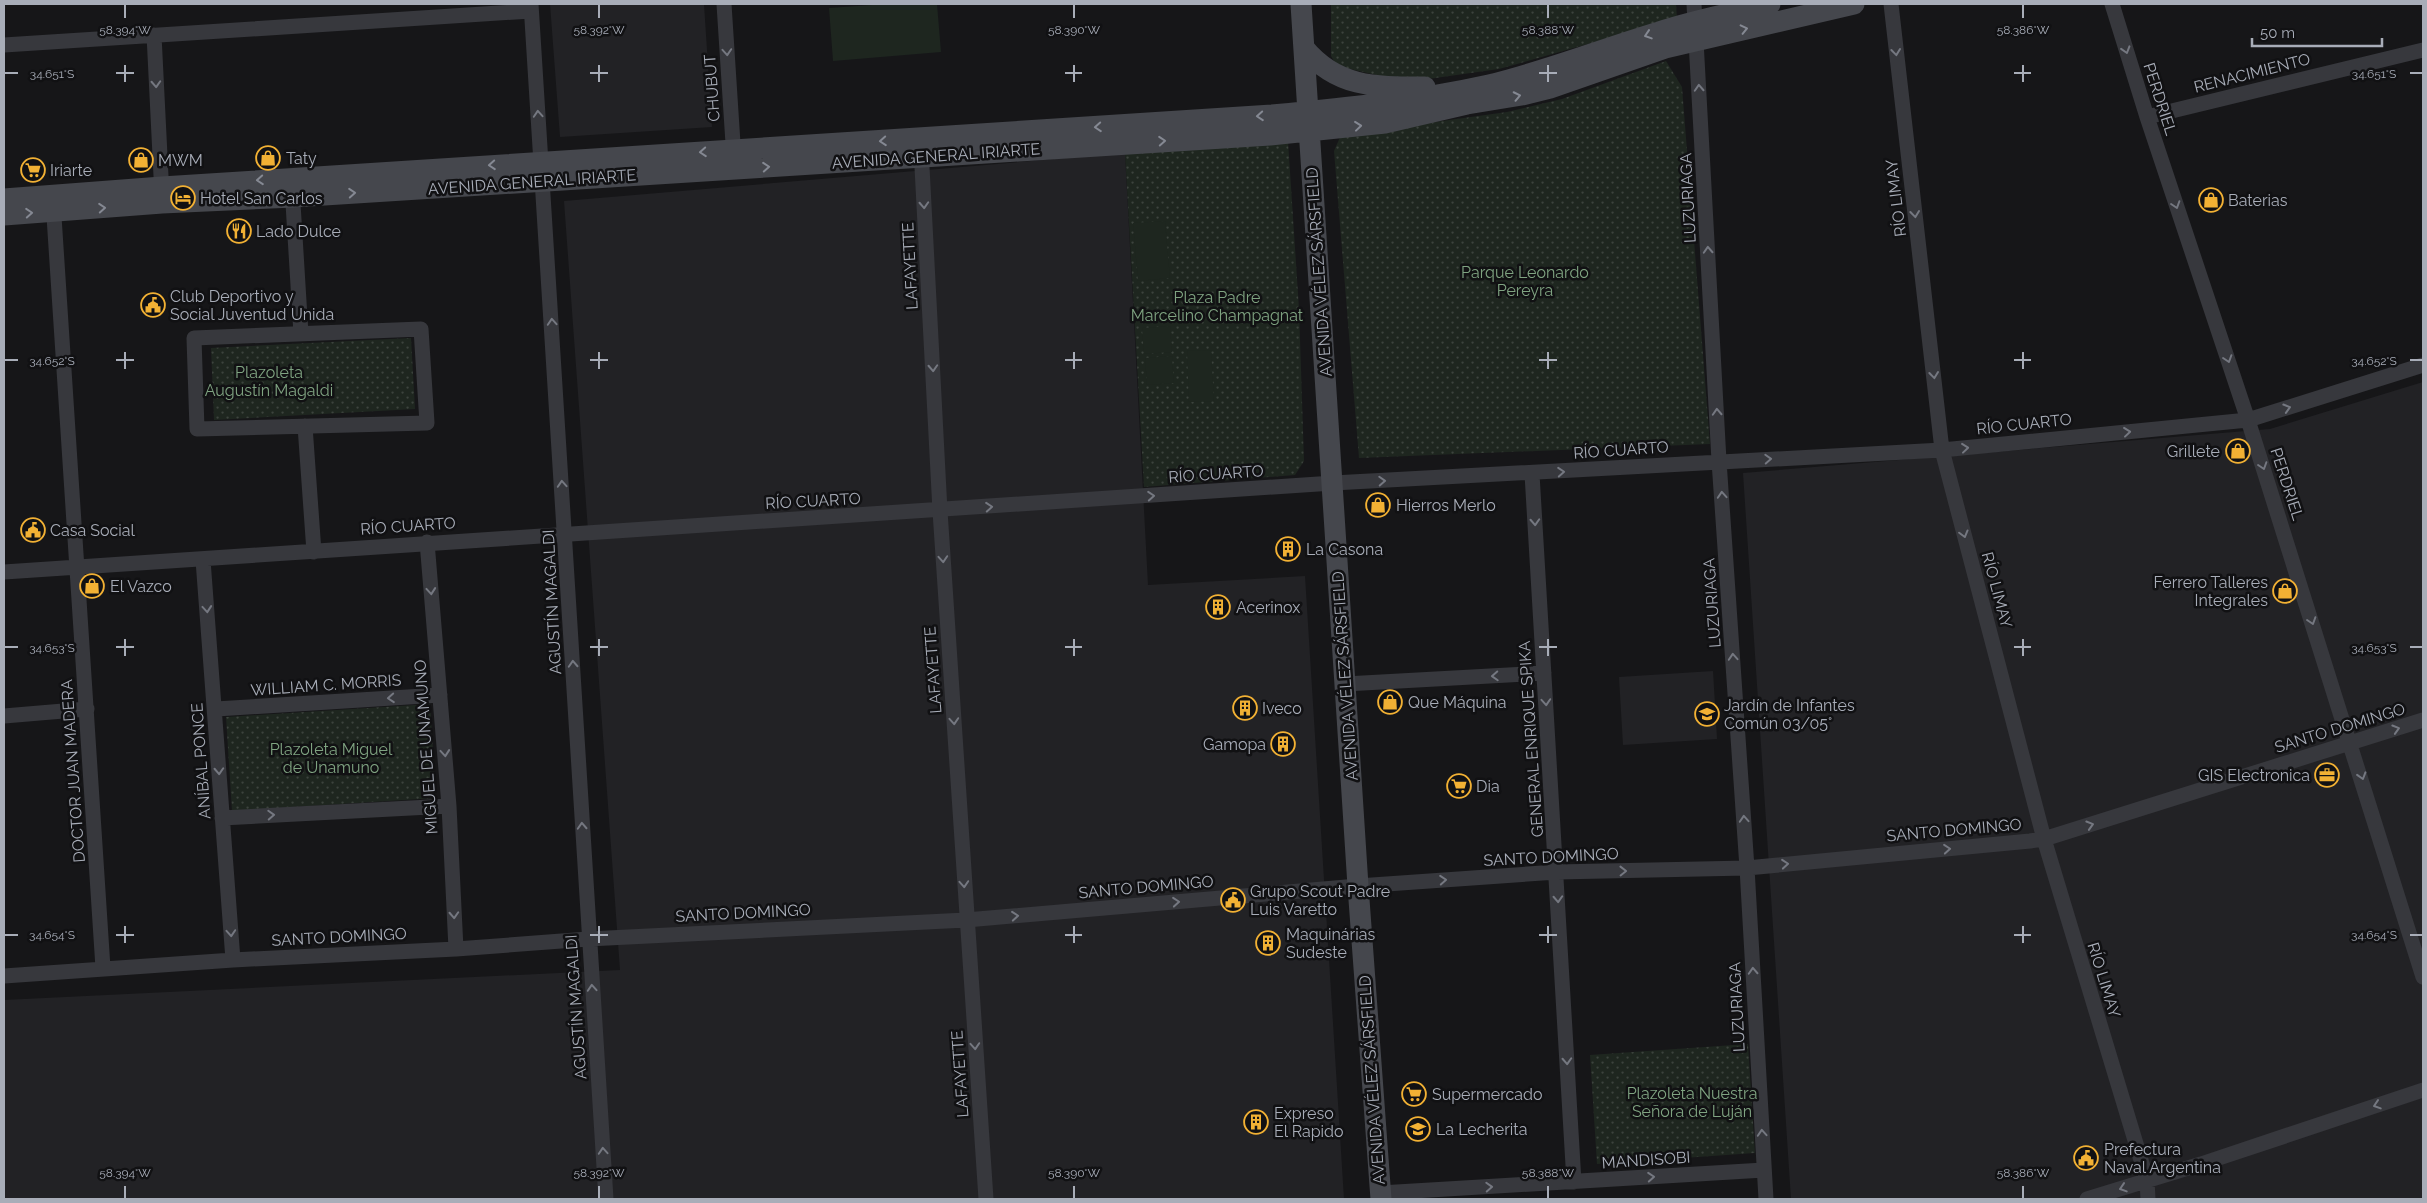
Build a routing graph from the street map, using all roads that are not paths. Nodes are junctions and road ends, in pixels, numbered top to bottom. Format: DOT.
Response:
graph roads {
  1 [pos="724,4"];
  2 [pos="1301,4"];
  3 [pos="1770,4"];
  4 [pos="1854,4"];
  5 [pos="1891,4"];
  6 [pos="2112,4"];
  7 [pos="531,7"];
  8 [pos="1695,22"];
  9 [pos="154,36"];
  10 [pos="4,45"];
  11 [pos="1304,48"];
  12 [pos="2423,50"];
  13 [pos="1490,84"];
  14 [pos="2147,117"];
  15 [pos="1309,121"];
  16 [pos="921,147"];
  17 [pos="734,160"];
  18 [pos="542,172"];
  19 [pos="292,188"];
  20 [pos="162,195"];
  21 [pos="4,199"];
  22 [pos="53,204"];
  23 [pos="4,215"];
  24 [pos="301,334"];
  25 [pos="2423,365"];
  26 [pos="2248,420"];
  27 [pos="305,426"];
  28 [pos="1942,450"];
  29 [pos="1719,461"];
  30 [pos="1532,474"];
  31 [pos="1333,483"];
  32 [pos="940,510"];
  33 [pos="565,533"];
  34 [pos="427,542"];
  35 [pos="314,552"];
  36 [pos="203,560"];
  37 [pos="77,567"];
  38 [pos="4,572"];
  39 [pos="1544,673"];
  40 [pos="1345,684"];
  41 [pos="440,695"];
  42 [pos="87,710"];
  43 [pos="216,710"];
  44 [pos="4,716"];
  45 [pos="2423,720"];
  46 [pos="2351,743"];
  47 [pos="449,806"];
  48 [pos="222,818"];
  49 [pos="2044,839"];
  50 [pos="1747,868"];
  51 [pos="1557,872"];
  52 [pos="1358,886"];
  53 [pos="966,920"];
  54 [pos="588,939"];
  55 [pos="456,949"];
  56 [pos="233,960"];
  57 [pos="103,968"];
  58 [pos="4,976"];
  59 [pos="2423,977"];
  60 [pos="2423,1090"];
  61 [pos="1764,1170"];
  62 [pos="2147,1180"];
  63 [pos="1574,1182"];
  64 [pos="1381,1196"];
  65 [pos="606,1199"];
  66 [pos="986,1199"];
  67 [pos="1766,1199"];
  68 [pos="2087,1199"];
  69 [pos="2148,1199"];
  1 -- 17 [label="street, CHUBUT, one-way"];
  2 -- 11 [label="main road, AVENIDA VÉLEZ SÁRSFIELD"];
  3 -- 8 [label="main road, AVENIDA GENERAL IRIARTE"];
  8 -- 4 [label="main road, AVENIDA GENERAL IRIARTE, one-way"];
  5 -- 28 [label="street, RÍO LIMAY, one-way"];
  6 -- 14 [label="street, PERDRIEL, one-way"];
  7 -- 9 [label="street"];
  18 -- 7 [label="street, AGUSTÍN MAGALDI, one-way"];
  8 -- 13 [label="main road, AVENIDA GENERAL IRIARTE, one-way"];
  15 -- 8 [label="main road, AVENIDA GENERAL IRIARTE, one-way"];
  29 -- 8 [label="street, LUZURIAGA, one-way"];
  9 -- 10 [label="street"];
  9 -- 20 [label="street, one-way"];
  11 -- 13 [label="main road"];
  11 -- 15 [label="main road, AVENIDA VÉLEZ SÁRSFIELD"];
  12 -- 14 [label="street, RENACIMIENTO"];
  13 -- 15 [label="main road, AVENIDA GENERAL IRIARTE"];
  14 -- 26 [label="street, PERDRIEL, one-way"];
  15 -- 16 [label="main road, AVENIDA GENERAL IRIARTE"];
  15 -- 31 [label="main road, AVENIDA VÉLEZ SÁRSFIELD"];
  16 -- 17 [label="main road, AVENIDA GENERAL IRIARTE"];
  16 -- 32 [label="street, LAFAYETTE, one-way"];
  17 -- 18 [label="main road, AVENIDA GENERAL IRIARTE"];
  18 -- 19 [label="main road, AVENIDA GENERAL IRIARTE"];
  33 -- 18 [label="street, AGUSTÍN MAGALDI, one-way"];
  19 -- 20 [label="main road, AVENIDA GENERAL IRIARTE"];
  19 -- 24 [label="street"];
  20 -- 22 [label="main road, AVENIDA GENERAL IRIARTE"];
  21 -- 22 [label="main road, AVENIDA GENERAL IRIARTE"];
  23 -- 22 [label="main road, AVENIDA GENERAL IRIARTE, one-way"];
  22 -- 37 [label="street, DOCTOR JUAN MADERA"];
  24 -- 27 [label="street"];
  24 -- 27 [label="street"];
  26 -- 25 [label="street, RÍO CUARTO, one-way"];
  28 -- 26 [label="street, RÍO CUARTO, one-way"];
  26 -- 46 [label="street, PERDRIEL, one-way"];
  27 -- 35 [label="street"];
  29 -- 28 [label="street, RÍO CUARTO, one-way"];
  28 -- 49 [label="street, RÍO LIMAY, one-way"];
  30 -- 29 [label="street, RÍO CUARTO, one-way"];
  50 -- 29 [label="street, LUZURIAGA, one-way"];
  31 -- 30 [label="street, RÍO CUARTO, one-way"];
  30 -- 39 [label="street, GENERAL ENRIQUE SPIKA, one-way"];
  32 -- 31 [label="street, RÍO CUARTO, one-way"];
  31 -- 40 [label="main road, AVENIDA VÉLEZ SÁRSFIELD"];
  32 -- 33 [label="street, RÍO CUARTO"];
  32 -- 53 [label="street, LAFAYETTE, one-way"];
  33 -- 34 [label="street, RÍO CUARTO"];
  54 -- 33 [label="street, AGUSTÍN MAGALDI, one-way"];
  34 -- 35 [label="street, RÍO CUARTO"];
  34 -- 41 [label="street, MIGUEL DE UNAMUNO, one-way"];
  35 -- 36 [label="street, RÍO CUARTO"];
  36 -- 37 [label="street, RÍO CUARTO"];
  36 -- 43 [label="street, ANÍBAL PONCE, one-way"];
  37 -- 38 [label="street, RÍO CUARTO"];
  37 -- 42 [label="street, DOCTOR JUAN MADERA"];
  39 -- 40 [label="street, one-way"];
  39 -- 51 [label="street, GENERAL ENRIQUE SPIKA, one-way"];
  40 -- 52 [label="main road, AVENIDA VÉLEZ SÁRSFIELD"];
  41 -- 43 [label="street, WILLIAM C. MORRIS, one-way"];
  41 -- 47 [label="street, MIGUEL DE UNAMUNO, one-way"];
  42 -- 44 [label="street"];
  42 -- 57 [label="street, DOCTOR JUAN MADERA"];
  43 -- 48 [label="street, ANÍBAL PONCE, one-way"];
  46 -- 45 [label="street, SANTO DOMINGO, one-way"];
  49 -- 46 [label="street, SANTO DOMINGO, one-way"];
  46 -- 59 [label="street, PERDRIEL, one-way"];
  48 -- 47 [label="street, one-way"];
  47 -- 55 [label="street, MIGUEL DE UNAMUNO, one-way"];
  48 -- 56 [label="street, ANÍBAL PONCE, one-way"];
  50 -- 49 [label="street, SANTO DOMINGO, one-way"];
  49 -- 62 [label="street, RÍO LIMAY"];
  51 -- 50 [label="street, SANTO DOMINGO, one-way"];
  61 -- 50 [label="street, LUZURIAGA, one-way"];
  52 -- 51 [label="street, SANTO DOMINGO, one-way"];
  51 -- 63 [label="street, GENERAL ENRIQUE SPIKA, one-way"];
  53 -- 52 [label="street, SANTO DOMINGO, one-way"];
  52 -- 64 [label="main road, AVENIDA VÉLEZ SÁRSFIELD"];
  53 -- 54 [label="street, SANTO DOMINGO"];
  53 -- 66 [label="street, LAFAYETTE, one-way"];
  54 -- 55 [label="street, SANTO DOMINGO"];
  65 -- 54 [label="street, AGUSTÍN MAGALDI, one-way"];
  55 -- 56 [label="street, SANTO DOMINGO"];
  56 -- 57 [label="street, SANTO DOMINGO"];
  57 -- 58 [label="street, SANTO DOMINGO"];
  60 -- 62 [label="street, one-way"];
  63 -- 61 [label="street, MANDISOBI, one-way"];
  61 -- 67 [label="street, LUZURIAGA"];
  62 -- 68 [label="street, one-way"];
  62 -- 69 [label="street, RÍO LIMAY"];
  64 -- 63 [label="street, MANDISOBI, one-way"];
}
